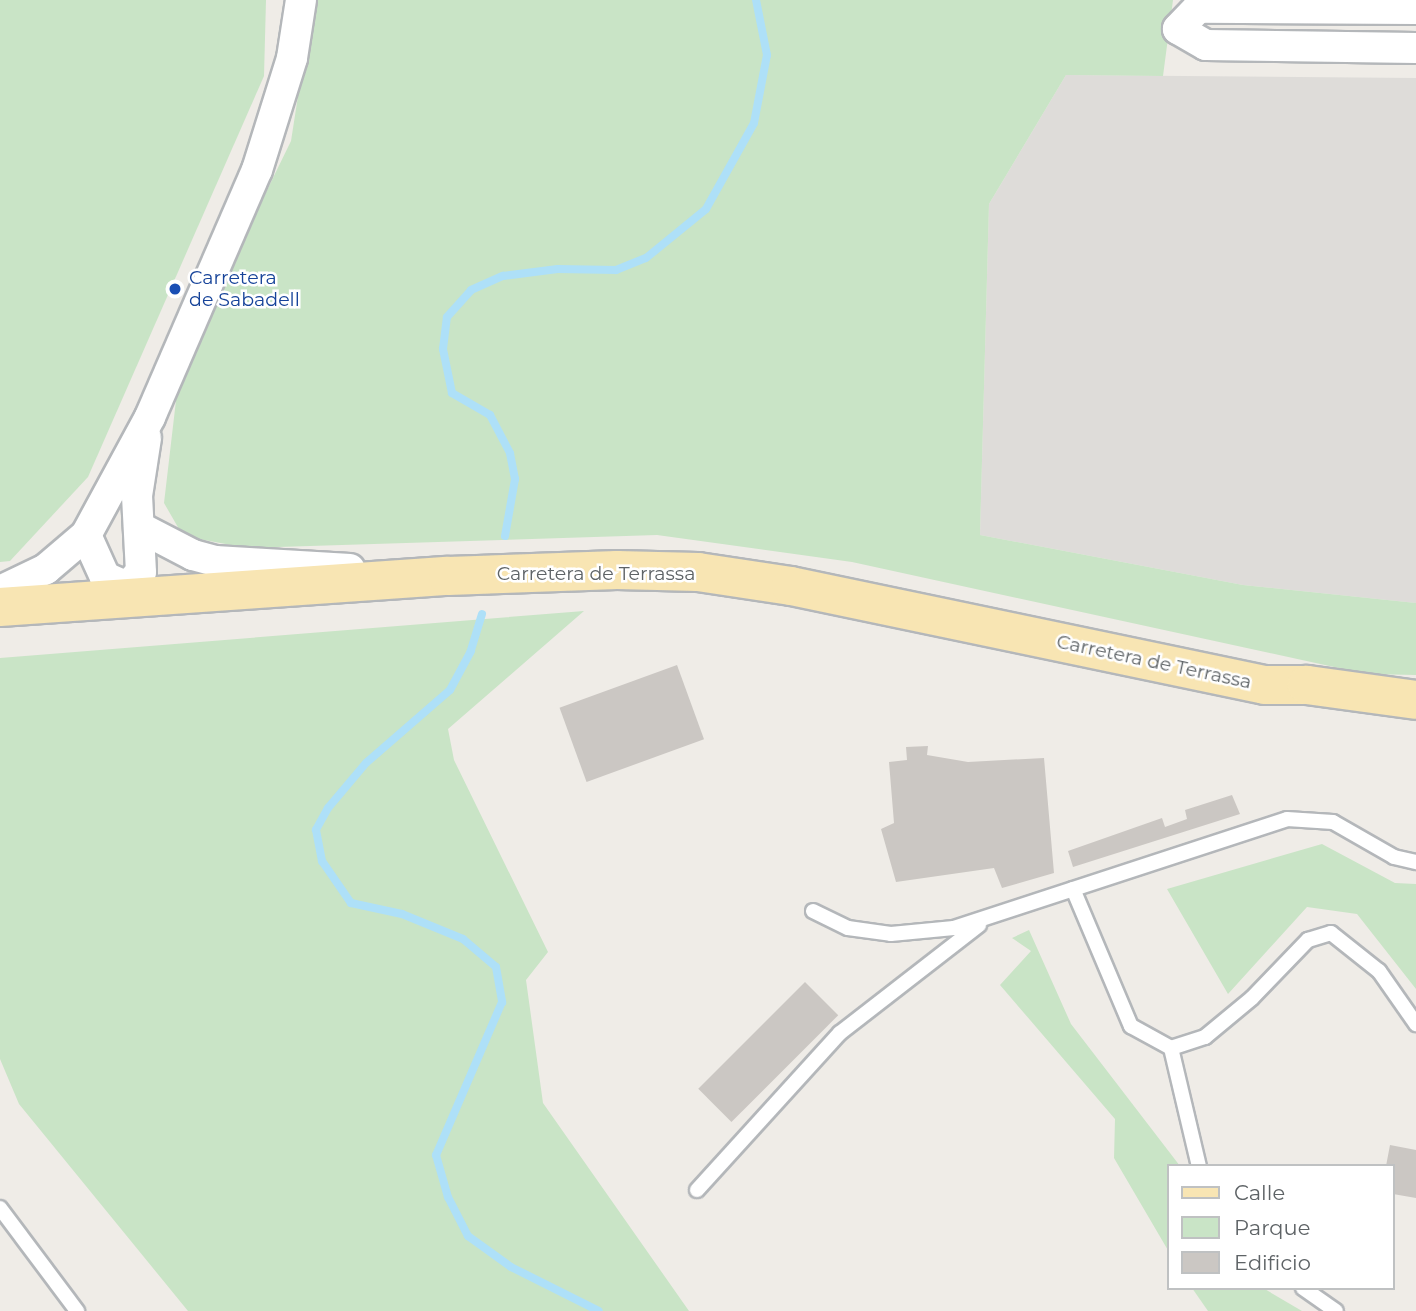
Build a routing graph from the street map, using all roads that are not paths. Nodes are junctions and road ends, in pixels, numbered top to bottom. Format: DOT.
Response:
graph roads {
  1 [pos="302,0"];
  2 [pos="1198,4"];
  3 [pos="1416,9"];
  4 [pos="1416,48"];
  5 [pos="150,417"];
  6 [pos="139,527"];
  7 [pos="86,535"];
  8 [pos="448,576"];
  9 [pos="0,591"];
  10 [pos="125,595"];
  11 [pos="0,607"];
  12 [pos="1265,685"];
  13 [pos="1416,700"];
  14 [pos="1416,723"];
  15 [pos="1416,862"];
  16 [pos="1073,889"];
  17 [pos="813,911"];
  18 [pos="992,917"];
  19 [pos="1416,1024"];
  20 [pos="1171,1048"];
  21 [pos="1199,1164"];
  22 [pos="697,1190"];
  23 [pos="0,1208"];
  24 [pos="1306,1290"];
  25 [pos="77,1311"];
  26 [pos="1336,1311"];
  1 -- 5 [label="street"];
  2 -- 3 [label="street"];
  2 -- 4 [label="street"];
  5 -- 6 [label="street"];
  5 -- 7 [label="street"];
  6 -- 8 [label="street"];
  6 -- 10 [label="street"];
  7 -- 9 [label="street"];
  7 -- 10 [label="street"];
  8 -- 10 [label="main road, Carretera de Terrassa"];
  8 -- 12 [label="main road, Carretera de Terrassa"];
  10 -- 11 [label="main road, Carretera de Terrassa"];
  12 -- 13 [label="main road, Carretera de Terrassa"];
  12 -- 14 [label="main road, Carretera de Terrassa"];
  15 -- 16 [label="lane"];
  16 -- 18 [label="lane"];
  16 -- 20 [label="lane"];
  17 -- 18 [label="lane"];
  18 -- 22 [label="lane"];
  19 -- 20 [label="lane"];
  20 -- 21 [label="lane"];
  23 -- 25 [label="lane"];
  24 -- 26 [label="lane"];
}
